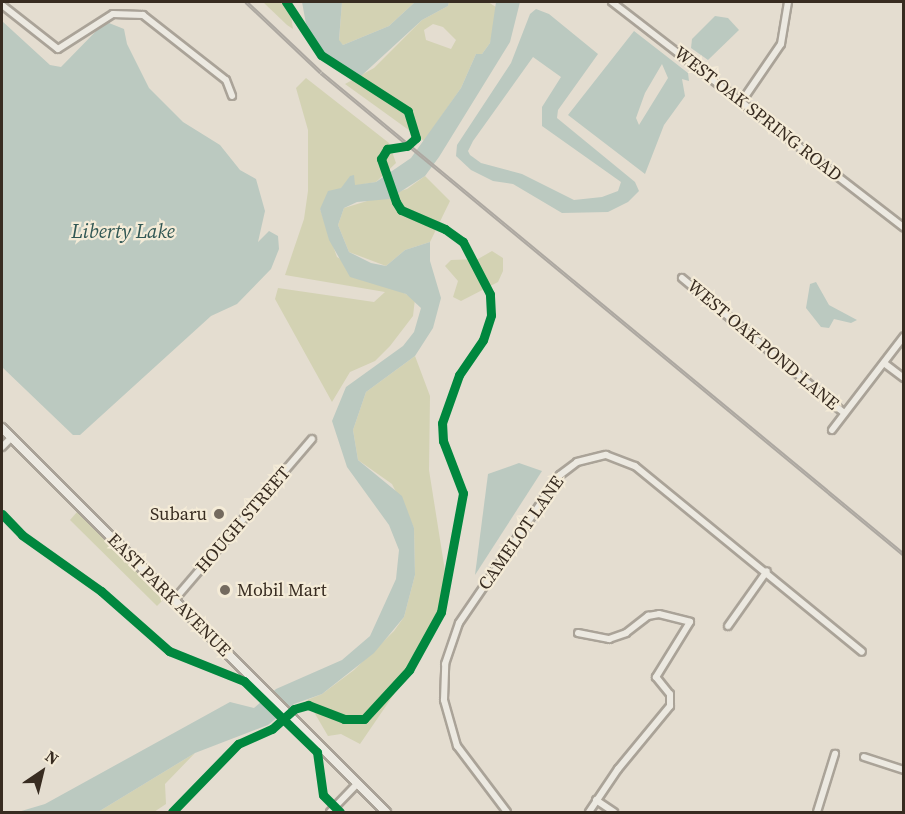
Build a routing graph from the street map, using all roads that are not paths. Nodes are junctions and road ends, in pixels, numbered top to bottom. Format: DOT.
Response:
graph roads {
  1 [pos="612,2"];
  2 [pos="788,2"];
  3 [pos="2,4"];
  4 [pos="232,96"];
  5 [pos="742,101"];
  6 [pos="903,228"];
  7 [pos="681,278"];
  8 [pos="903,336"];
  9 [pos="884,363"];
  10 [pos="903,378"];
  11 [pos="844,413"];
  12 [pos="2,428"];
  13 [pos="832,429"];
  14 [pos="11,438"];
  15 [pos="312,440"];
  16 [pos="2,447"];
  17 [pos="767,571"];
  18 [pos="174,600"];
  19 [pos="728,626"];
  20 [pos="578,633"];
  21 [pos="862,652"];
  22 [pos="835,754"];
  23 [pos="864,757"];
  24 [pos="903,770"];
  25 [pos="357,784"];
  26 [pos="596,800"];
  27 [pos="330,813"];
  28 [pos="386,813"];
  29 [pos="507,813"];
  30 [pos="589,813"];
  31 [pos="614,813"];
  32 [pos="817,813"];
  1 -- 5 [label="street, WEST OAK SPRING ROAD"];
  2 -- 5 [label="street"];
  3 -- 4 [label="street"];
  5 -- 6 [label="street, WEST OAK SPRING ROAD"];
  7 -- 11 [label="street, WEST OAK POND LANE"];
  8 -- 9 [label="street"];
  9 -- 10 [label="street"];
  9 -- 11 [label="street"];
  11 -- 13 [label="street"];
  12 -- 14 [label="main road, EAST PARK AVENUE"];
  14 -- 16 [label="street"];
  14 -- 18 [label="main road, EAST PARK AVENUE"];
  15 -- 18 [label="street, HOUGH STREET"];
  17 -- 19 [label="street"];
  17 -- 21 [label="street, CAMELOT LANE"];
  17 -- 29 [label="street, CAMELOT LANE"];
  18 -- 25 [label="main road, EAST PARK AVENUE"];
  20 -- 26 [label="street"];
  22 -- 32 [label="street"];
  23 -- 24 [label="street"];
  25 -- 27 [label="street"];
  25 -- 28 [label="main road, EAST PARK AVENUE"];
  26 -- 30 [label="street"];
  26 -- 31 [label="street"];
}
